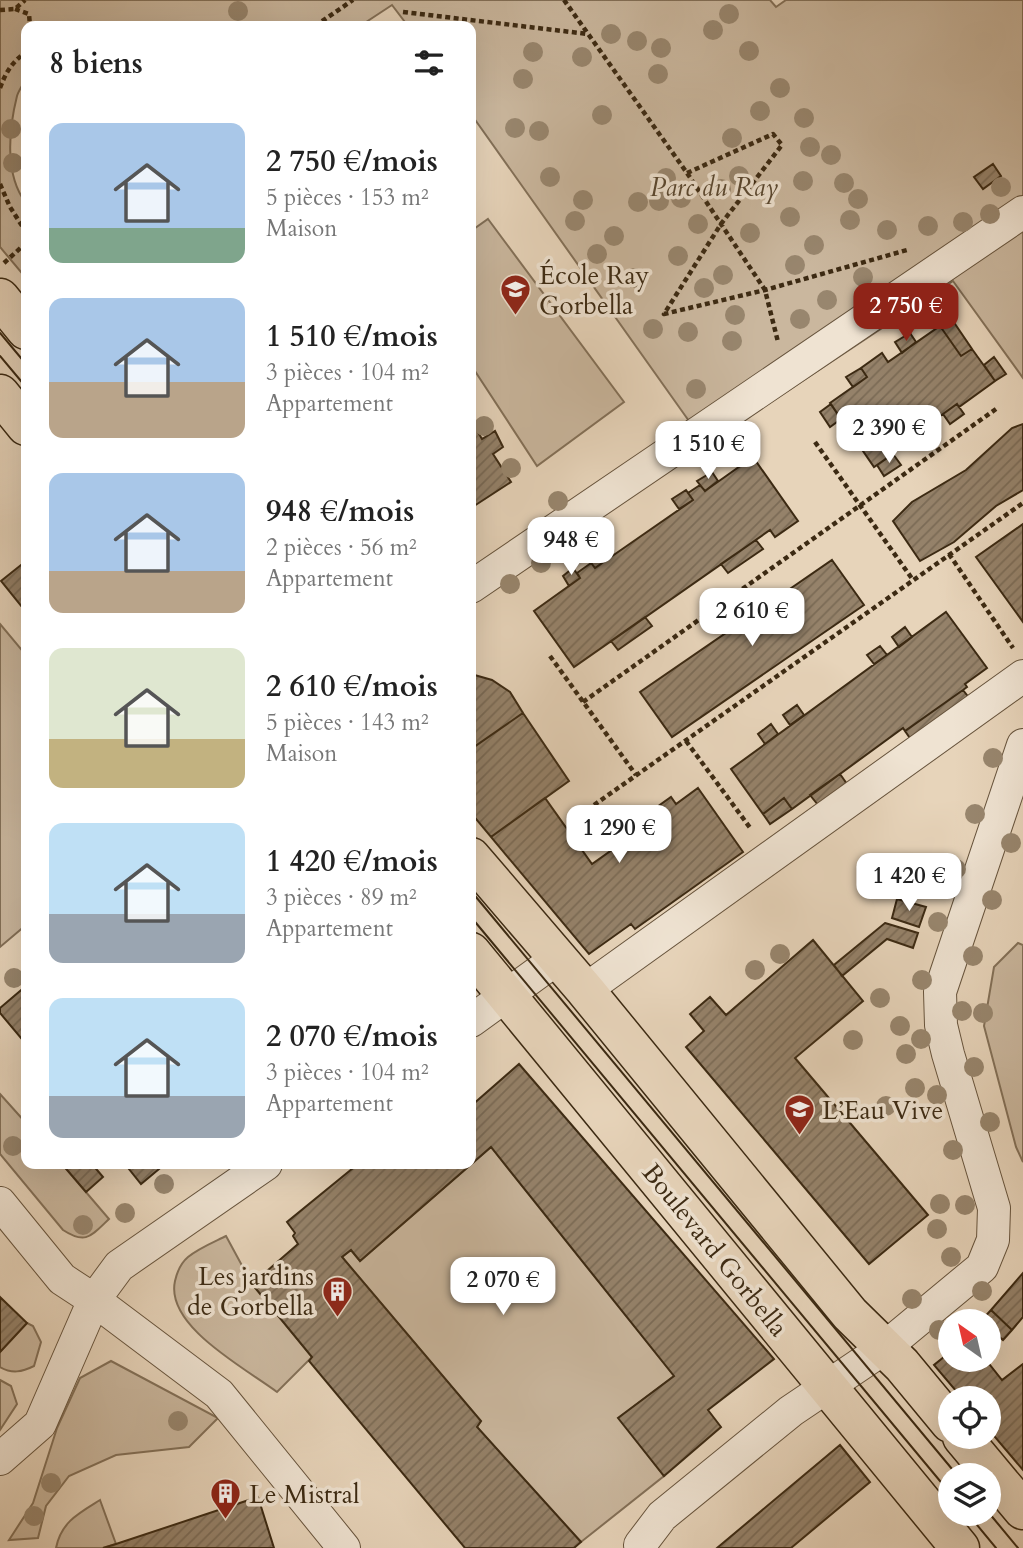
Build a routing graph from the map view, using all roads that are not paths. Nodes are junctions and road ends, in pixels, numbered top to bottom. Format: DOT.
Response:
graph roads {
  1 [pos="1023,212"];
  2 [pos="0,298"];
  3 [pos="21,324"];
  4 [pos="476,584"];
  5 [pos="1021,666"];
  6 [pos="1023,745"];
  7 [pos="476,863"];
  8 [pos="476,958"];
  9 [pos="558,958"];
  10 [pos="585,990"];
  11 [pos="507,996"];
  12 [pos="476,1018"];
  13 [pos="259,1169"];
  14 [pos="0,1203"];
  15 [pos="94,1300"];
  16 [pos="883,1349"];
  17 [pos="827,1385"];
  18 [pos="938,1409"];
  19 [pos="972,1449"];
  20 [pos="0,1459"];
  21 [pos="1023,1510"];
  22 [pos="641,1547"];
  23 [pos="345,1548"];
  24 [pos="960,1548"];
  1 -- 4 [label="street"];
  2 -- 3 [label="main road"];
  5 -- 10 [label="street"];
  6 -- 16 [label="street"];
  7 -- 9 [label="main road"];
  8 -- 11 [label="main road, Boulevard Gorbella"];
  9 -- 10 [label="main road"];
  9 -- 11 [label="street"];
  10 -- 16 [label="main road"];
  11 -- 12 [label="street"];
  11 -- 17 [label="main road, Boulevard Gorbella"];
  13 -- 15 [label="street"];
  14 -- 15 [label="street"];
  15 -- 20 [label="street"];
  15 -- 23 [label="street"];
  16 -- 17 [label="street"];
  16 -- 18 [label="main road"];
  17 -- 22 [label="street"];
  17 -- 24 [label="main road, Boulevard Gorbella"];
  19 -- 21 [label="main road"];
}
